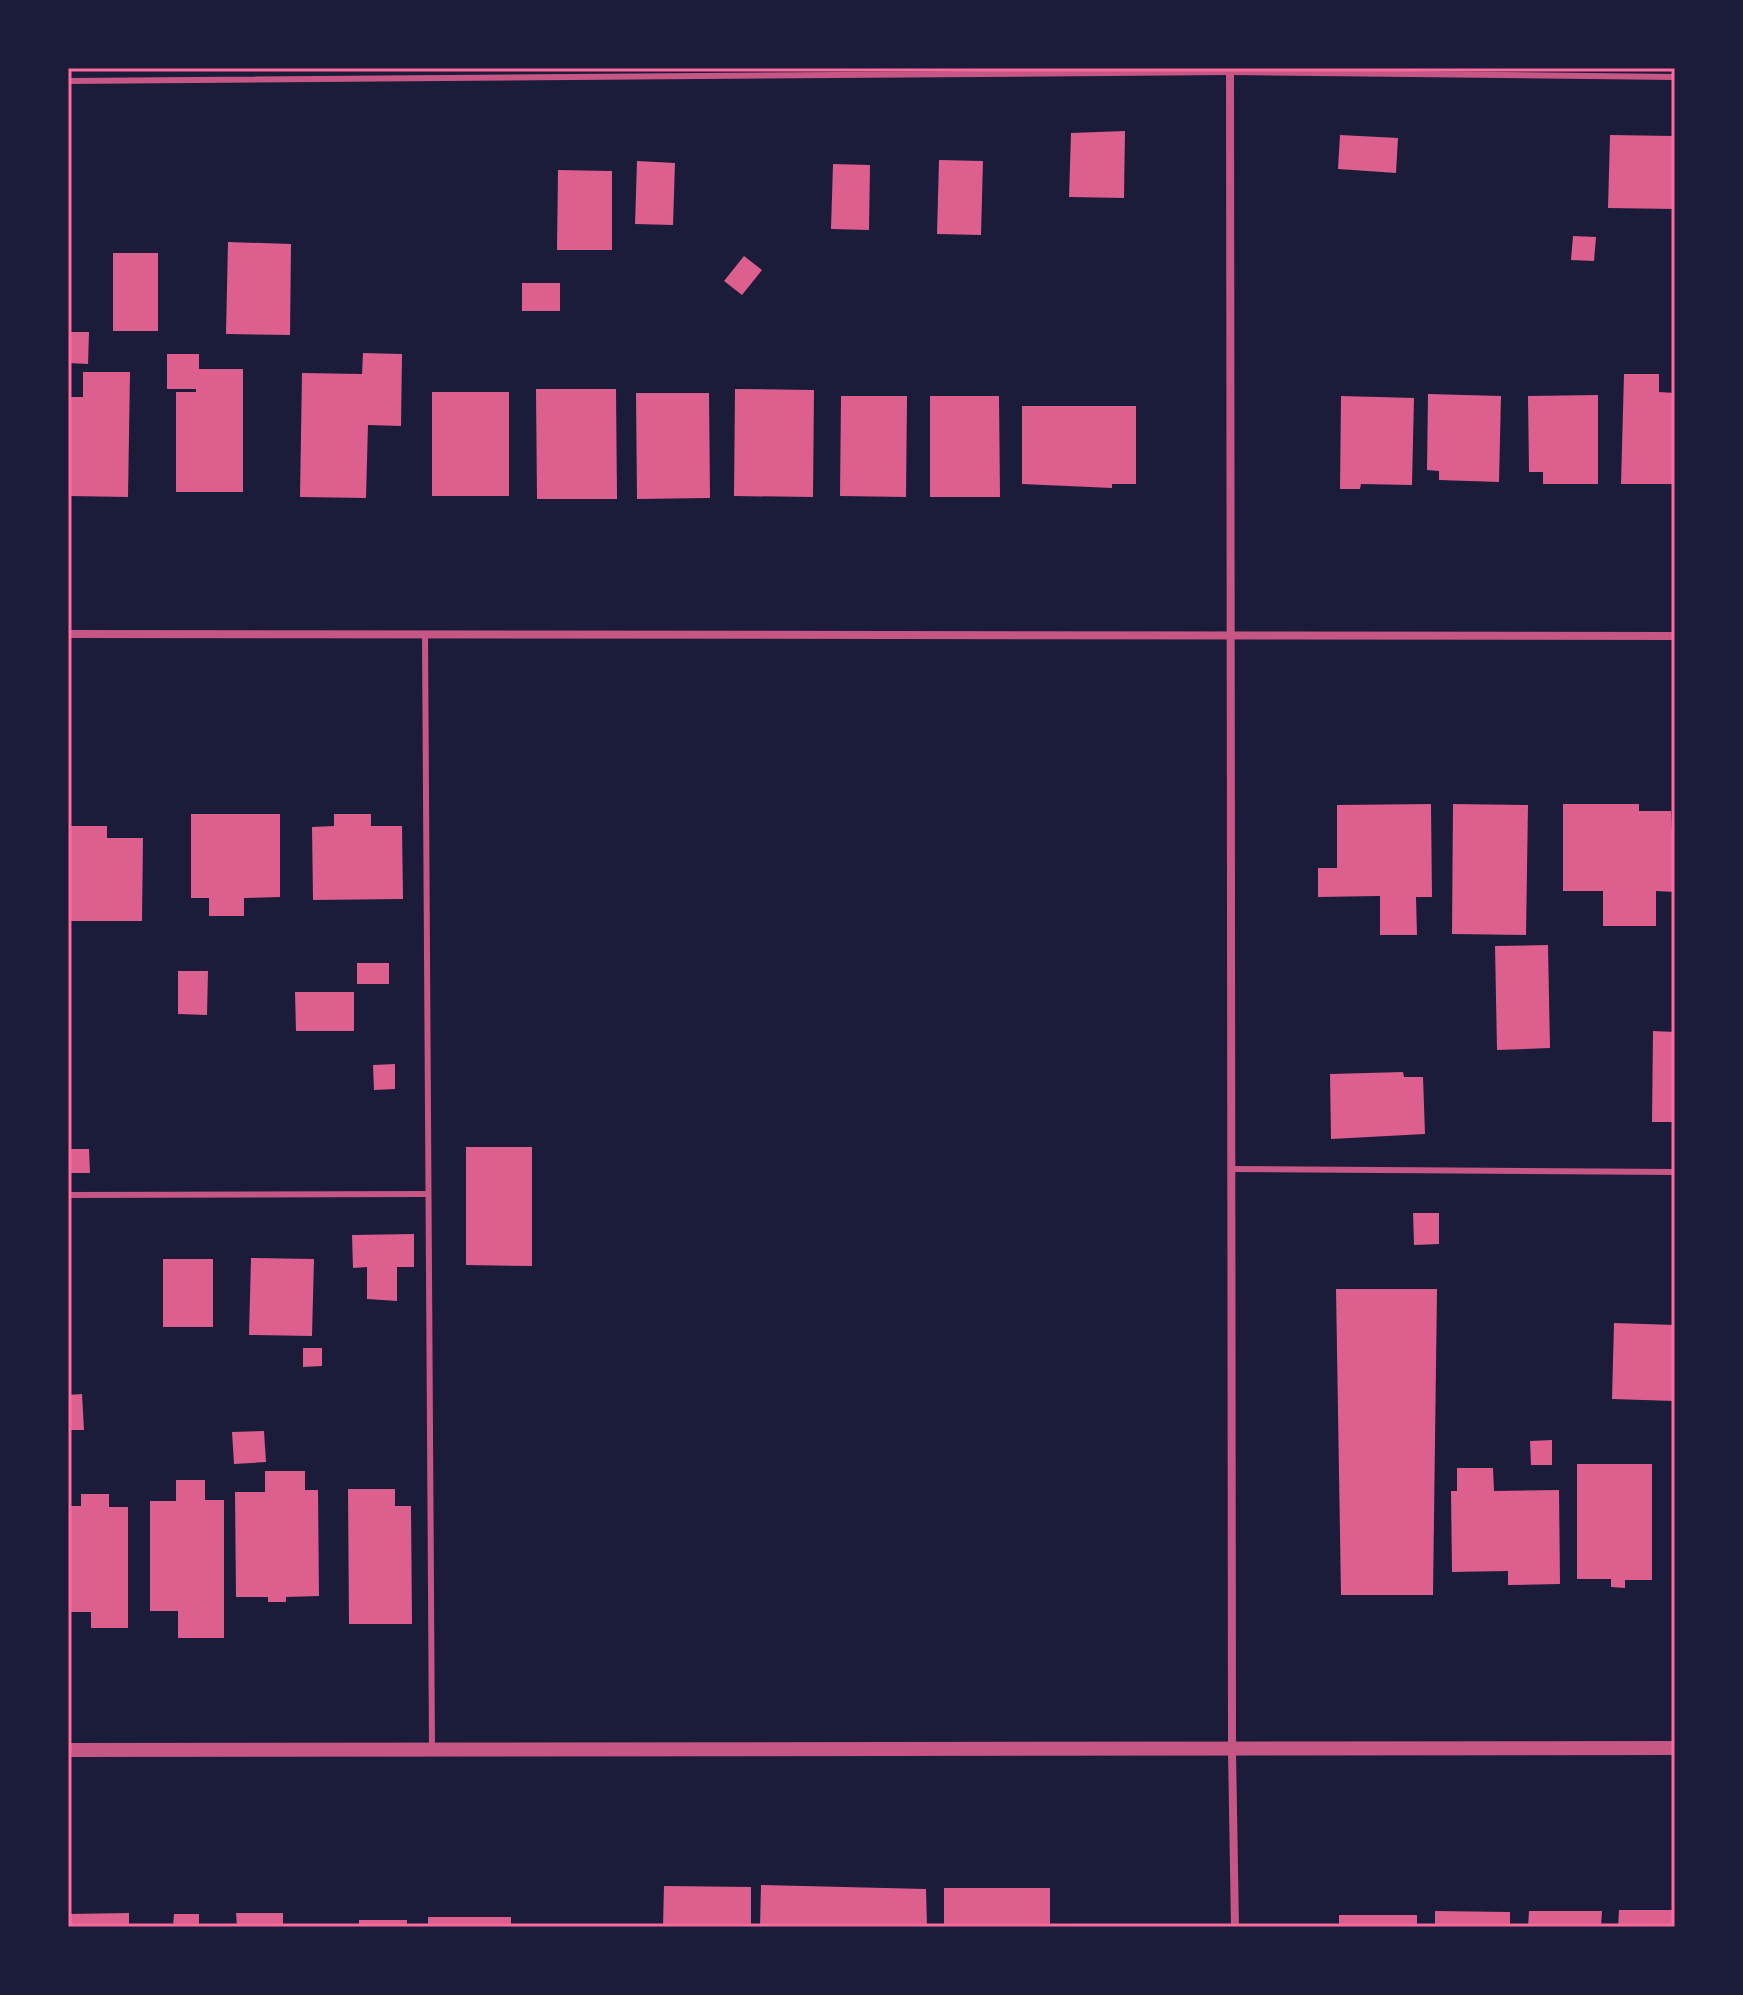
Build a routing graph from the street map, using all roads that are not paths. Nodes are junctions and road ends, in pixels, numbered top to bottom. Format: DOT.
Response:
graph roads {
  1 [pos="1230,70"];
  2 [pos="1675,77"];
  3 [pos="68,81"];
  4 [pos="68,634"];
  5 [pos="425,634"];
  6 [pos="1675,636"];
  7 [pos="1229,637"];
  8 [pos="1231,1169"];
  9 [pos="1675,1172"];
  10 [pos="427,1194"];
  11 [pos="68,1195"];
  12 [pos="1675,1748"];
  13 [pos="68,1750"];
  14 [pos="432,1750"];
  15 [pos="1232,1750"];
  16 [pos="1235,1927"];
  1 -- 2 [label="lane"];
  1 -- 3 [label="lane"];
  1 -- 7 [label="street"];
  4 -- 5 [label="street"];
  5 -- 7 [label="street"];
  5 -- 10 [label="lane"];
  6 -- 7 [label="street"];
  7 -- 8 [label="street"];
  8 -- 9 [label="lane"];
  8 -- 15 [label="street"];
  10 -- 11 [label="lane"];
  10 -- 14 [label="lane"];
  12 -- 15 [label="street"];
  13 -- 14 [label="street"];
  14 -- 15 [label="street"];
  15 -- 16 [label="street"];
}
